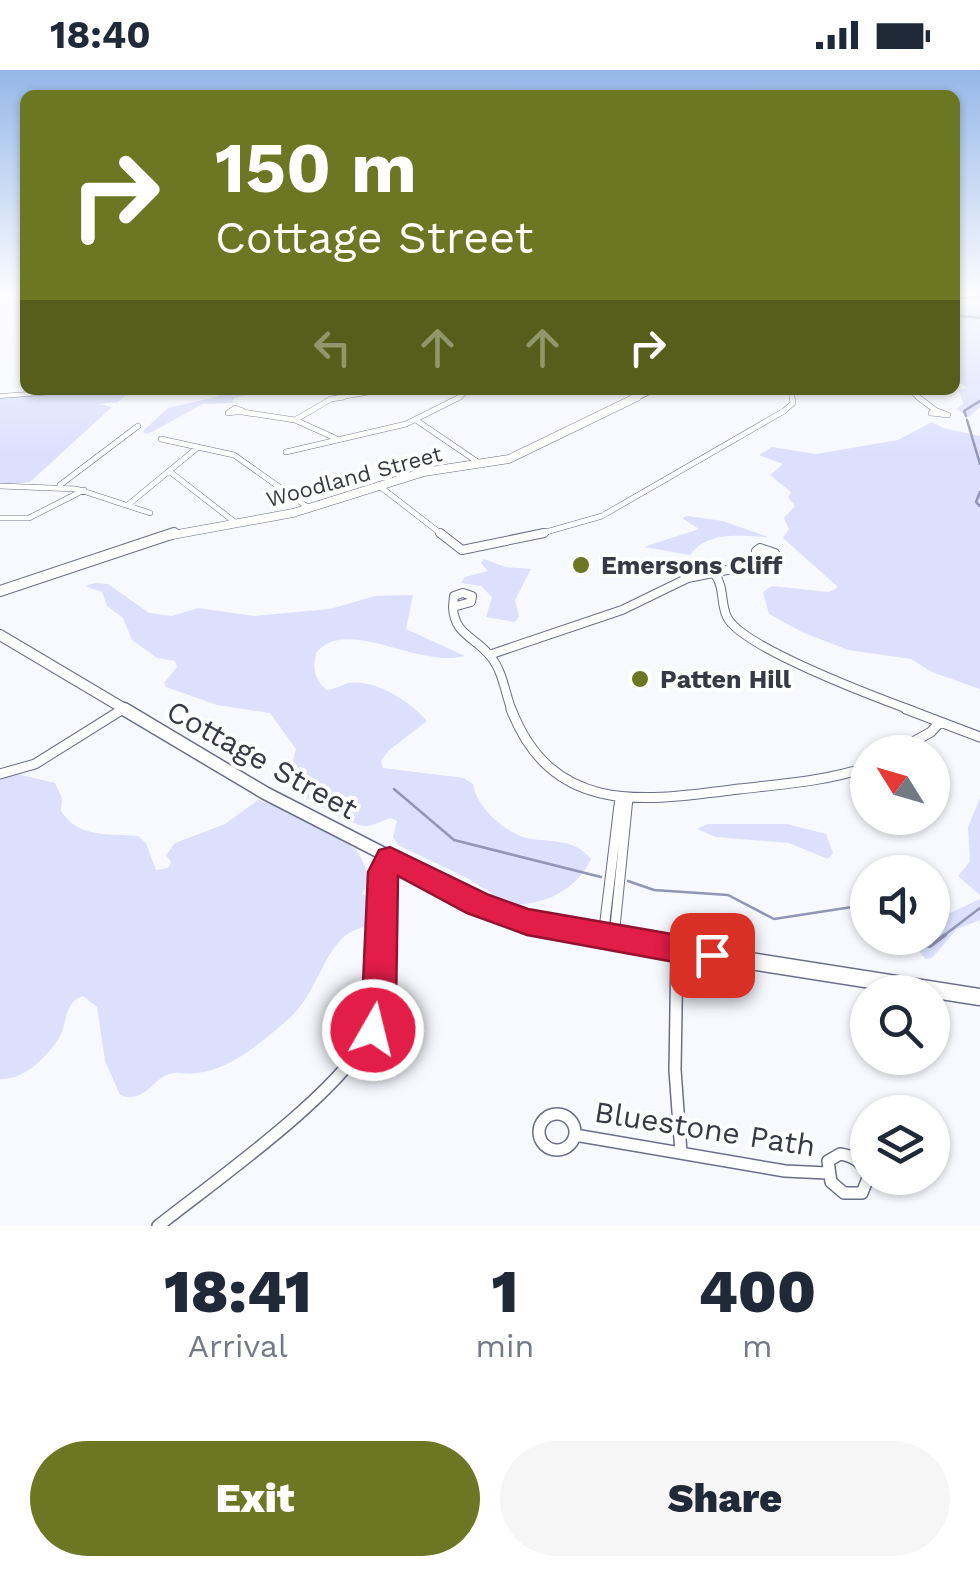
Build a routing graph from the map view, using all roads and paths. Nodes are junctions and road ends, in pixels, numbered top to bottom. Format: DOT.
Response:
graph roads {
  1 [pos="354,395"];
  2 [pos="463,395"];
  3 [pos="640,395"];
  4 [pos="792,395"];
  5 [pos="916,395"];
  6 [pos="936,410"];
  7 [pos="242,412"];
  8 [pos="295,420"];
  9 [pos="416,420"];
  10 [pos="138,426"];
  11 [pos="335,438"];
  12 [pos="161,439"];
  13 [pos="198,448"];
  14 [pos="286,452"];
  15 [pos="482,465"];
  16 [pos="168,471"];
  17 [pos="60,484"];
  18 [pos="378,485"];
  19 [pos="0,486"];
  20 [pos="84,490"];
  21 [pos="129,504"];
  22 [pos="309,508"];
  23 [pos="150,513"];
  24 [pos="0,518"];
  25 [pos="236,522"];
  26 [pos="761,556"];
  27 [pos="714,573"];
  28 [pos="0,591"];
  29 [pos="453,607"];
  30 [pos="0,635"];
  31 [pos="490,655"];
  32 [pos="122,710"];
  33 [pos="940,722"];
  34 [pos="926,735"];
  35 [pos="980,737"];
  36 [pos="850,772"];
  37 [pos="0,774"];
  38 [pos="624,798"];
  39 [pos="390,858"];
  40 [pos="609,938"];
  41 [pos="678,950"];
  42 [pos="980,997"];
  43 [pos="576,1135"];
  44 [pos="681,1153"];
  45 [pos="850,1157"];
  46 [pos="827,1174"];
  47 [pos="850,1194"];
  48 [pos="158,1226"];
  1 -- 8 [label="street"];
  2 -- 9 [label="street"];
  3 -- 15 [label="street, Woodland Street"];
  4 -- 18 [label="street"];
  5 -- 6 [label="street"];
  7 -- 8 [label="street"];
  8 -- 11 [label="street"];
  9 -- 11 [label="street"];
  9 -- 15 [label="street"];
  10 -- 17 [label="street"];
  11 -- 14 [label="street"];
  12 -- 13 [label="street"];
  13 -- 16 [label="street"];
  13 -- 22 [label="street"];
  15 -- 18 [label="street, Woodland Street"];
  16 -- 21 [label="street"];
  16 -- 25 [label="street"];
  17 -- 19 [label="street"];
  17 -- 20 [label="street"];
  18 -- 22 [label="street, Woodland Street"];
  20 -- 21 [label="street"];
  20 -- 24 [label="street"];
  21 -- 23 [label="street"];
  22 -- 25 [label="street, Woodland Street"];
  25 -- 28 [label="street, Woodland Street"];
  26 -- 27 [label="street"];
  27 -- 31 [label="street"];
  27 -- 33 [label="street"];
  29 -- 31 [label="street"];
  30 -- 32 [label="street, Cottage Street"];
  31 -- 38 [label="street"];
  32 -- 37 [label="street"];
  32 -- 39 [label="street, Cottage Street"];
  33 -- 34 [label="street"];
  33 -- 35 [label="street"];
  36 -- 38 [label="street"];
  38 -- 40 [label="street"];
  39 -- 40 [label="street, Cottage Street"];
  39 -- 48 [label="street"];
  40 -- 41 [label="street, Cottage Street"];
  41 -- 42 [label="street, Cottage Street"];
  41 -- 44 [label="street"];
  43 -- 44 [label="street, Bluestone Path"];
  44 -- 46 [label="street, Bluestone Path"];
  45 -- 46 [label="street, Bluestone Path"];
  46 -- 47 [label="street, Bluestone Path"];
}
